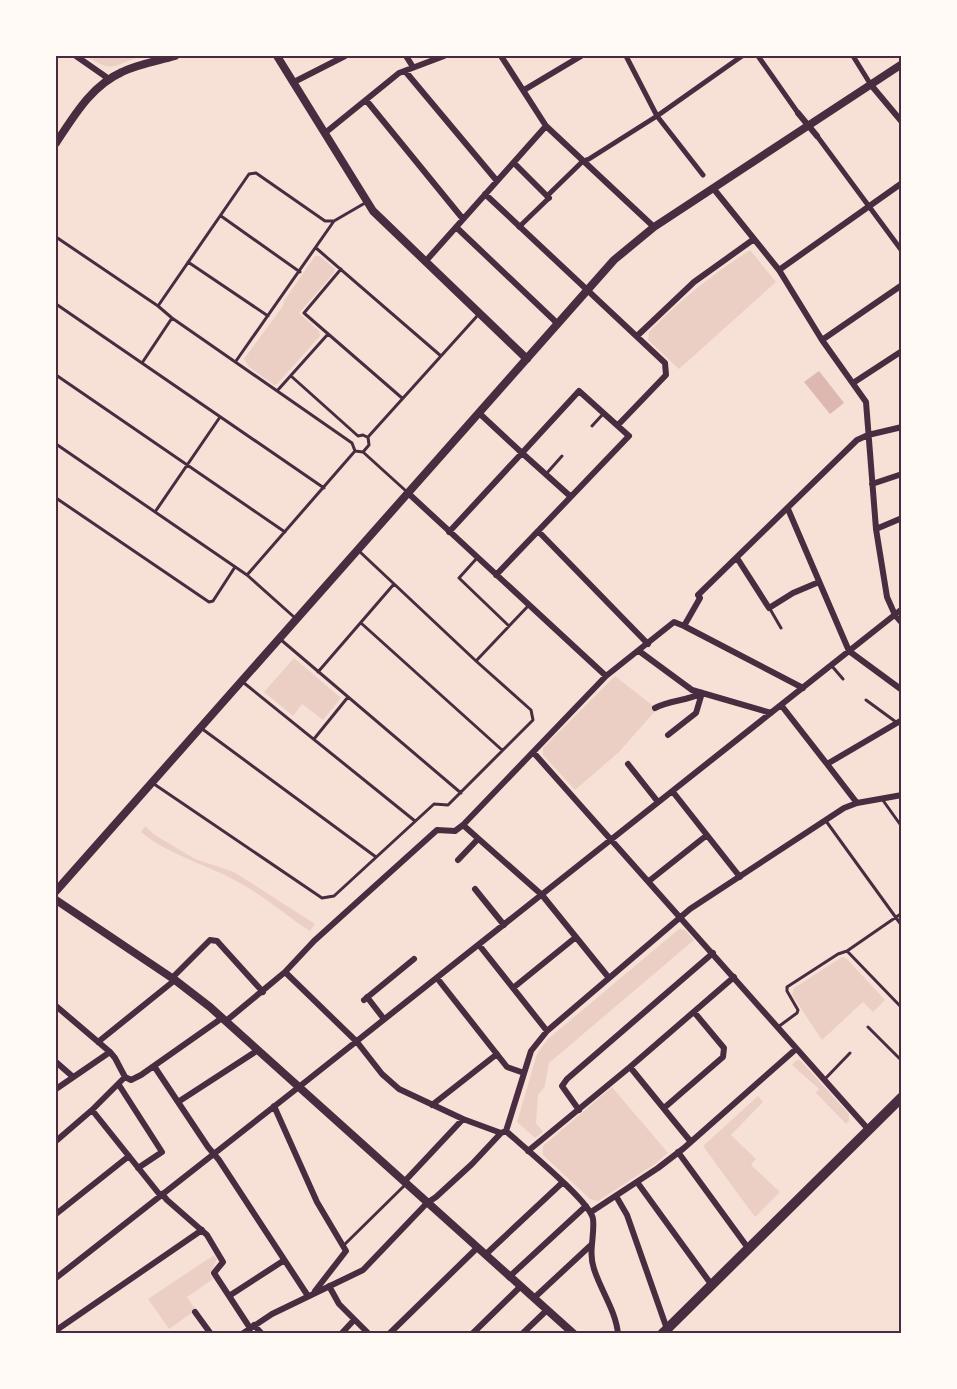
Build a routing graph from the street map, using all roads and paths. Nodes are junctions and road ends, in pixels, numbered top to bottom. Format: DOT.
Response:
graph roads {
  1 [pos="76,56"];
  2 [pos="175,56"];
  3 [pos="277,56"];
  4 [pos="345,56"];
  5 [pos="406,56"];
  6 [pos="444,56"];
  7 [pos="501,56"];
  8 [pos="562,56"];
  9 [pos="581,56"];
  10 [pos="626,56"];
  11 [pos="742,56"];
  12 [pos="758,56"];
  13 [pos="853,56"];
  14 [pos="567,64"];
  15 [pos="902,64"];
  16 [pos="413,67"];
  17 [pos="405,71"];
  18 [pos="110,79"];
  19 [pos="294,82"];
  20 [pos="871,84"];
  21 [pos="524,90"];
  22 [pos="366,100"];
  23 [pos="798,113"];
  24 [pos="657,116"];
  25 [pos="902,122"];
  26 [pos="808,124"];
  27 [pos="546,126"];
  28 [pos="325,133"];
  29 [pos="817,136"];
  30 [pos="56,143"];
  31 [pos="583,161"];
  32 [pos="514,163"];
  33 [pos="703,175"];
  34 [pos="497,181"];
  35 [pos="902,183"];
  36 [pos="713,188"];
  37 [pos="485,195"];
  38 [pos="548,197"];
  39 [pos="367,202"];
  40 [pos="869,206"];
  41 [pos="221,216"];
  42 [pos="463,219"];
  43 [pos="334,221"];
  44 [pos="456,227"];
  45 [pos="519,227"];
  46 [pos="654,227"];
  47 [pos="56,237"];
  48 [pos="754,239"];
  49 [pos="316,248"];
  50 [pos="902,251"];
  51 [pos="188,262"];
  52 [pos="425,262"];
  53 [pos="341,269"];
  54 [pos="779,270"];
  55 [pos="300,272"];
  56 [pos="902,285"];
  57 [pos="587,289"];
  58 [pos="56,304"];
  59 [pos="158,306"];
  60 [pos="479,313"];
  61 [pos="268,316"];
  62 [pos="172,318"];
  63 [pos="557,323"];
  64 [pos="328,334"];
  65 [pos="637,336"];
  66 [pos="822,340"];
  67 [pos="902,351"];
  68 [pos="441,356"];
  69 [pos="527,359"];
  70 [pos="236,362"];
  71 [pos="142,363"];
  72 [pos="56,375"];
  73 [pos="291,376"];
  74 [pos="853,383"];
  75 [pos="277,391"];
  76 [pos="402,398"];
  77 [pos="479,413"];
  78 [pos="603,414"];
  79 [pos="220,417"];
  80 [pos="618,425"];
  81 [pos="592,426"];
  82 [pos="902,427"];
  83 [pos="868,435"];
  84 [pos="358,436"];
  85 [pos="368,437"];
  86 [pos="352,443"];
  87 [pos="56,444"];
  88 [pos="355,451"];
  89 [pos="363,452"];
  90 [pos="522,453"];
  91 [pos="562,456"];
  92 [pos="187,465"];
  93 [pos="546,474"];
  94 [pos="902,474"];
  95 [pos="872,484"];
  96 [pos="324,488"];
  97 [pos="408,493"];
  98 [pos="570,496"];
  99 [pos="56,498"];
  100 [pos="788,509"];
  101 [pos="155,512"];
  102 [pos="902,519"];
  103 [pos="876,529"];
  104 [pos="538,531"];
  105 [pos="285,532"];
  106 [pos="449,532"];
  107 [pos="358,550"];
  108 [pos="477,558"];
  109 [pos="737,558"];
  110 [pos="235,567"];
  111 [pos="247,575"];
  112 [pos="496,575"];
  113 [pos="819,582"];
  114 [pos="394,584"];
  115 [pos="529,605"];
  116 [pos="769,608"];
  117 [pos="902,609"];
  118 [pos="895,615"];
  119 [pos="297,620"];
  120 [pos="361,622"];
  121 [pos="902,623"];
  122 [pos="509,626"];
  123 [pos="684,627"];
  124 [pos="781,628"];
  125 [pos="280,639"];
  126 [pos="648,644"];
  127 [pos="639,651"];
  128 [pos="849,651"];
  129 [pos="476,662"];
  130 [pos="831,665"];
  131 [pos="318,672"];
  132 [pos="606,676"];
  133 [pos="843,679"];
  134 [pos="243,681"];
  135 [pos="803,688"];
  136 [pos="902,690"];
  137 [pos="702,693"];
  138 [pos="348,697"];
  139 [pos="866,700"];
  140 [pos="781,705"];
  141 [pos="655,708"];
  142 [pos="771,713"];
  143 [pos="899,721"];
  144 [pos="201,728"];
  145 [pos="669,735"];
  146 [pos="314,740"];
  147 [pos="503,750"];
  148 [pos="533,752"];
  149 [pos="628,764"];
  150 [pos="827,764"];
  151 [pos="151,782"];
  152 [pos="673,792"];
  153 [pos="461,793"];
  154 [pos="902,795"];
  155 [pos="882,798"];
  156 [pos="658,802"];
  157 [pos="857,803"];
  158 [pos="825,820"];
  159 [pos="415,821"];
  160 [pos="463,825"];
  161 [pos="902,827"];
  162 [pos="707,835"];
  163 [pos="478,839"];
  164 [pos="612,839"];
  165 [pos="376,858"];
  166 [pos="458,860"];
  167 [pos="740,877"];
  168 [pos="649,881"];
  169 [pos="476,889"];
  170 [pos="56,891"];
  171 [pos="542,895"];
  172 [pos="56,900"];
  173 [pos="902,913"];
  174 [pos="896,916"];
  175 [pos="681,917"];
  176 [pos="504,925"];
  177 [pos="902,926"];
  178 [pos="576,937"];
  179 [pos="479,945"];
  180 [pos="847,951"];
  181 [pos="713,953"];
  182 [pos="414,959"];
  183 [pos="285,972"];
  184 [pos="734,977"];
  185 [pos="437,978"];
  186 [pos="609,978"];
  187 [pos="173,979"];
  188 [pos="513,988"];
  189 [pos="263,992"];
  190 [pos="56,1006"];
  191 [pos="902,1008"];
  192 [pos="694,1012"];
  193 [pos="384,1019"];
  194 [pos="224,1020"];
  195 [pos="778,1027"];
  196 [pos="868,1027"];
  197 [pos="547,1031"];
  198 [pos="357,1041"];
  199 [pos="98,1042"];
  200 [pos="796,1049"];
  201 [pos="258,1050"];
  202 [pos="110,1052"];
  203 [pos="850,1053"];
  204 [pos="496,1054"];
  205 [pos="902,1061"];
  206 [pos="56,1062"];
  207 [pos="154,1066"];
  208 [pos="630,1067"];
  209 [pos="524,1073"];
  210 [pos="72,1076"];
  211 [pos="125,1077"];
  212 [pos="824,1080"];
  213 [pos="119,1085"];
  214 [pos="299,1087"];
  215 [pos="56,1089"];
  216 [pos="902,1097"];
  217 [pos="178,1102"];
  218 [pos="432,1105"];
  219 [pos="274,1106"];
  220 [pos="664,1108"];
  221 [pos="92,1110"];
  222 [pos="579,1110"];
  223 [pos="463,1119"];
  224 [pos="868,1129"];
  225 [pos="503,1132"];
  226 [pos="56,1141"];
  227 [pos="691,1142"];
  228 [pos="528,1151"];
  229 [pos="678,1152"];
  230 [pos="214,1153"];
  231 [pos="129,1156"];
  232 [pos="138,1168"];
  233 [pos="563,1182"];
  234 [pos="637,1182"];
  235 [pos="405,1183"];
  236 [pos="161,1194"];
  237 [pos="616,1196"];
  238 [pos="427,1203"];
  239 [pos="586,1206"];
  240 [pos="591,1212"];
  241 [pos="56,1214"];
  242 [pos="202,1230"];
  243 [pos="591,1245"];
  244 [pos="343,1246"];
  245 [pos="477,1248"];
  246 [pos="748,1248"];
  247 [pos="485,1255"];
  248 [pos="283,1260"];
  249 [pos="509,1277"];
  250 [pos="56,1278"];
  251 [pos="711,1284"];
  252 [pos="329,1286"];
  253 [pos="520,1287"];
  254 [pos="310,1295"];
  255 [pos="229,1296"];
  256 [pos="534,1298"];
  257 [pos="547,1310"];
  258 [pos="195,1312"];
  259 [pos="354,1320"];
  260 [pos="252,1327"];
  261 [pos="58,1330"];
  262 [pos="664,1331"];
  263 [pos="211,1334"];
  264 [pos="242,1334"];
  265 [pos="262,1334"];
  266 [pos="341,1334"];
  267 [pos="369,1334"];
  268 [pos="389,1334"];
  269 [pos="472,1334"];
  270 [pos="522,1334"];
  271 [pos="574,1334"];
  272 [pos="618,1334"];
  1 -- 18 [label="street"];
  2 -- 18 [label="street"];
  3 -- 19 [label="street"];
  4 -- 19 [label="street"];
  5 -- 16 [label="street"];
  6 -- 16 [label="street"];
  7 -- 21 [label="street"];
  8 -- 14 [label="street"];
  9 -- 14 [label="street"];
  10 -- 24 [label="street"];
  11 -- 24 [label="street"];
  12 -- 23 [label="street"];
  13 -- 20 [label="street"];
  14 -- 21 [label="street"];
  15 -- 20 [label="street"];
  16 -- 17 [label="street"];
  17 -- 22 [label="street"];
  17 -- 34 [label="street"];
  18 -- 30 [label="street"];
  19 -- 28 [label="street"];
  20 -- 25 [label="street"];
  20 -- 26 [label="street"];
  21 -- 27 [label="street"];
  22 -- 28 [label="street"];
  22 -- 42 [label="street"];
  23 -- 26 [label="street"];
  24 -- 31 [label="street"];
  24 -- 33 [label="street"];
  26 -- 29 [label="street"];
  26 -- 36 [label="street"];
  27 -- 31 [label="street"];
  27 -- 32 [label="street"];
  28 -- 39 [label="street"];
  29 -- 40 [label="street"];
  31 -- 38 [label="street"];
  31 -- 46 [label="street"];
  32 -- 34 [label="street"];
  32 -- 38 [label="street"];
  34 -- 37 [label="street"];
  35 -- 40 [label="street"];
  36 -- 46 [label="street"];
  36 -- 48 [label="street"];
  37 -- 42 [label="street"];
  37 -- 45 [label="street"];
  38 -- 45 [label="street"];
  39 -- 43 [label="lane"];
  39 -- 52 [label="street"];
  40 -- 50 [label="street"];
  40 -- 54 [label="street"];
  41 -- 43 [label="lane"];
  41 -- 51 [label="lane"];
  41 -- 55 [label="lane"];
  42 -- 44 [label="street"];
  43 -- 49 [label="lane"];
  44 -- 52 [label="street"];
  44 -- 63 [label="street"];
  45 -- 57 [label="street"];
  46 -- 57 [label="street"];
  47 -- 59 [label="lane"];
  48 -- 54 [label="street"];
  48 -- 65 [label="street"];
  49 -- 53 [label="lane"];
  49 -- 55 [label="lane"];
  51 -- 59 [label="lane"];
  51 -- 61 [label="lane"];
  52 -- 60 [label="street"];
  53 -- 64 [label="lane"];
  53 -- 68 [label="lane"];
  54 -- 66 [label="street"];
  55 -- 61 [label="lane"];
  56 -- 66 [label="street"];
  57 -- 63 [label="street"];
  57 -- 65 [label="street"];
  58 -- 71 [label="lane"];
  59 -- 62 [label="lane"];
  60 -- 68 [label="lane"];
  60 -- 69 [label="street"];
  61 -- 70 [label="lane"];
  62 -- 70 [label="lane"];
  62 -- 71 [label="lane"];
  63 -- 69 [label="street"];
  64 -- 73 [label="lane"];
  64 -- 76 [label="lane"];
  65 -- 80 [label="street"];
  66 -- 74 [label="street"];
  67 -- 74 [label="street"];
  68 -- 76 [label="lane"];
  69 -- 77 [label="street"];
  70 -- 75 [label="lane"];
  71 -- 79 [label="lane"];
  72 -- 92 [label="lane"];
  73 -- 75 [label="lane"];
  73 -- 84 [label="lane"];
  74 -- 83 [label="street"];
  75 -- 86 [label="lane"];
  76 -- 85 [label="lane"];
  77 -- 90 [label="street"];
  77 -- 97 [label="street"];
  78 -- 80 [label="street"];
  78 -- 81 [label="lane"];
  78 -- 90 [label="street"];
  79 -- 92 [label="lane"];
  79 -- 96 [label="lane"];
  80 -- 98 [label="street"];
  82 -- 83 [label="street"];
  83 -- 95 [label="street"];
  83 -- 100 [label="street"];
  84 -- 85 [label="lane"];
  84 -- 86 [label="lane"];
  85 -- 89 [label="lane"];
  86 -- 88 [label="lane"];
  87 -- 101 [label="lane"];
  88 -- 89 [label="lane"];
  88 -- 96 [label="lane"];
  89 -- 97 [label="lane"];
  90 -- 93 [label="street"];
  90 -- 106 [label="street"];
  91 -- 93 [label="lane"];
  92 -- 101 [label="lane"];
  92 -- 105 [label="lane"];
  93 -- 98 [label="street"];
  94 -- 95 [label="street"];
  95 -- 103 [label="street"];
  96 -- 105 [label="lane"];
  97 -- 106 [label="street"];
  97 -- 107 [label="street"];
  98 -- 104 [label="street"];
  99 -- 110 [label="lane"];
  100 -- 109 [label="street"];
  100 -- 113 [label="street"];
  101 -- 110 [label="lane"];
  102 -- 103 [label="street"];
  103 -- 118 [label="street"];
  104 -- 112 [label="street"];
  104 -- 126 [label="street"];
  105 -- 111 [label="lane"];
  106 -- 108 [label="street"];
  107 -- 114 [label="lane"];
  107 -- 119 [label="street"];
  108 -- 112 [label="street"];
  108 -- 122 [label="lane"];
  109 -- 116 [label="street"];
  109 -- 123 [label="street"];
  110 -- 111 [label="lane"];
  111 -- 119 [label="lane"];
  112 -- 115 [label="street"];
  113 -- 116 [label="street"];
  113 -- 128 [label="street"];
  114 -- 120 [label="lane"];
  114 -- 129 [label="lane"];
  115 -- 122 [label="lane"];
  115 -- 132 [label="street"];
  116 -- 124 [label="lane"];
  117 -- 118 [label="street"];
  118 -- 121 [label="street"];
  118 -- 128 [label="street"];
  119 -- 125 [label="street"];
  120 -- 131 [label="lane"];
  120 -- 147 [label="lane"];
  122 -- 129 [label="lane"];
  123 -- 126 [label="street"];
  123 -- 135 [label="street"];
  125 -- 131 [label="lane"];
  125 -- 134 [label="street"];
  126 -- 127 [label="street"];
  127 -- 132 [label="street"];
  127 -- 137 [label="street"];
  128 -- 130 [label="street"];
  128 -- 136 [label="street"];
  129 -- 147 [label="lane"];
  130 -- 133 [label="lane"];
  130 -- 135 [label="street"];
  131 -- 138 [label="lane"];
  132 -- 148 [label="street"];
  134 -- 144 [label="street"];
  134 -- 146 [label="lane"];
  135 -- 140 [label="street"];
  137 -- 141 [label="street"];
  137 -- 142 [label="street"];
  137 -- 145 [label="street"];
  138 -- 146 [label="lane"];
  138 -- 153 [label="lane"];
  139 -- 143 [label="lane"];
  140 -- 142 [label="street"];
  140 -- 150 [label="street"];
  142 -- 152 [label="street"];
  143 -- 150 [label="street"];
  144 -- 151 [label="street"];
  144 -- 165 [label="lane"];
  146 -- 159 [label="lane"];
  147 -- 153 [label="lane"];
  148 -- 160 [label="street"];
  148 -- 164 [label="street"];
  149 -- 156 [label="street"];
  150 -- 157 [label="street"];
  151 -- 165 [label="lane"];
  151 -- 170 [label="street"];
  152 -- 156 [label="street"];
  152 -- 162 [label="street"];
  153 -- 159 [label="lane"];
  154 -- 155 [label="street"];
  155 -- 157 [label="street"];
  155 -- 161 [label="lane"];
  156 -- 164 [label="street"];
  157 -- 158 [label="street"];
  158 -- 167 [label="street"];
  158 -- 174 [label="lane"];
  159 -- 165 [label="lane"];
  160 -- 163 [label="street"];
  160 -- 183 [label="street"];
  162 -- 167 [label="street"];
  162 -- 168 [label="street"];
  163 -- 166 [label="street"];
  163 -- 171 [label="street"];
  164 -- 168 [label="street"];
  164 -- 171 [label="street"];
  167 -- 175 [label="street"];
  168 -- 175 [label="street"];
  169 -- 176 [label="street"];
  171 -- 176 [label="street"];
  171 -- 178 [label="street"];
  172 -- 187 [label="street"];
  173 -- 174 [label="lane"];
  174 -- 177 [label="lane"];
  174 -- 180 [label="lane"];
  175 -- 181 [label="street"];
  175 -- 186 [label="street"];
  176 -- 179 [label="street"];
  178 -- 186 [label="street"];
  178 -- 188 [label="street"];
  179 -- 185 [label="street"];
  179 -- 188 [label="street"];
  180 -- 191 [label="lane"];
  180 -- 195 [label="lane"];
  181 -- 184 [label="street"];
  181 -- 222 [label="street"];
  182 -- 193 [label="street"];
  183 -- 189 [label="street"];
  183 -- 198 [label="street"];
  184 -- 192 [label="street"];
  184 -- 195 [label="street"];
  185 -- 193 [label="street"];
  185 -- 204 [label="street"];
  186 -- 197 [label="street"];
  187 -- 189 [label="street"];
  187 -- 194 [label="street"];
  187 -- 199 [label="street"];
  188 -- 197 [label="street"];
  189 -- 194 [label="street"];
  190 -- 199 [label="street"];
  192 -- 208 [label="street"];
  192 -- 220 [label="street"];
  193 -- 198 [label="street"];
  194 -- 201 [label="street"];
  194 -- 207 [label="street"];
  195 -- 200 [label="street"];
  196 -- 205 [label="lane"];
  197 -- 209 [label="street"];
  198 -- 214 [label="street"];
  198 -- 218 [label="street"];
  199 -- 202 [label="street"];
  200 -- 212 [label="street"];
  200 -- 227 [label="street"];
  201 -- 214 [label="street"];
  201 -- 217 [label="street"];
  202 -- 210 [label="street"];
  202 -- 211 [label="street"];
  203 -- 212 [label="lane"];
  204 -- 209 [label="street"];
  204 -- 218 [label="street"];
  206 -- 210 [label="street"];
  207 -- 211 [label="street"];
  207 -- 217 [label="street"];
  208 -- 220 [label="street"];
  208 -- 222 [label="street"];
  209 -- 225 [label="street"];
  210 -- 215 [label="street"];
  211 -- 213 [label="street"];
  212 -- 224 [label="street"];
  213 -- 221 [label="street"];
  213 -- 232 [label="street"];
  214 -- 219 [label="street"];
  214 -- 235 [label="street"];
  216 -- 224 [label="main road"];
  217 -- 230 [label="street"];
  218 -- 223 [label="street"];
  219 -- 230 [label="street"];
  219 -- 244 [label="street"];
  220 -- 227 [label="street"];
  221 -- 226 [label="street"];
  221 -- 231 [label="street"];
  222 -- 228 [label="street"];
  223 -- 225 [label="street"];
  223 -- 235 [label="street"];
  224 -- 246 [label="main road"];
  225 -- 228 [label="street"];
  225 -- 238 [label="street"];
  227 -- 229 [label="street"];
  228 -- 233 [label="street"];
  229 -- 234 [label="street"];
  229 -- 246 [label="street"];
  230 -- 236 [label="street"];
  230 -- 248 [label="street"];
  231 -- 232 [label="street"];
  231 -- 241 [label="street"];
  232 -- 236 [label="street"];
  233 -- 239 [label="street"];
  233 -- 247 [label="street"];
  234 -- 237 [label="street"];
  234 -- 251 [label="street"];
  235 -- 238 [label="street"];
  235 -- 244 [label="lane"];
  236 -- 242 [label="street"];
  236 -- 250 [label="street"];
  237 -- 240 [label="street"];
  237 -- 262 [label="street"];
  238 -- 245 [label="street"];
  238 -- 252 [label="street"];
  239 -- 240 [label="street"];
  239 -- 249 [label="street"];
  240 -- 243 [label="street"];
  242 -- 255 [label="street"];
  242 -- 261 [label="street"];
  243 -- 256 [label="street"];
  243 -- 272 [label="street"];
  244 -- 254 [label="street"];
  245 -- 247 [label="street"];
  245 -- 268 [label="street"];
  246 -- 251 [label="main road"];
  247 -- 249 [label="street"];
  248 -- 254 [label="street"];
  248 -- 255 [label="street"];
  249 -- 253 [label="street"];
  251 -- 262 [label="main road"];
  252 -- 254 [label="street"];
  252 -- 259 [label="street"];
  253 -- 256 [label="street"];
  253 -- 269 [label="street"];
  254 -- 260 [label="street"];
  255 -- 260 [label="street"];
  256 -- 257 [label="street"];
  257 -- 270 [label="street"];
  257 -- 271 [label="street"];
  258 -- 263 [label="street"];
  259 -- 266 [label="street"];
  259 -- 267 [label="street"];
  260 -- 264 [label="street"];
  260 -- 265 [label="street"];
}
